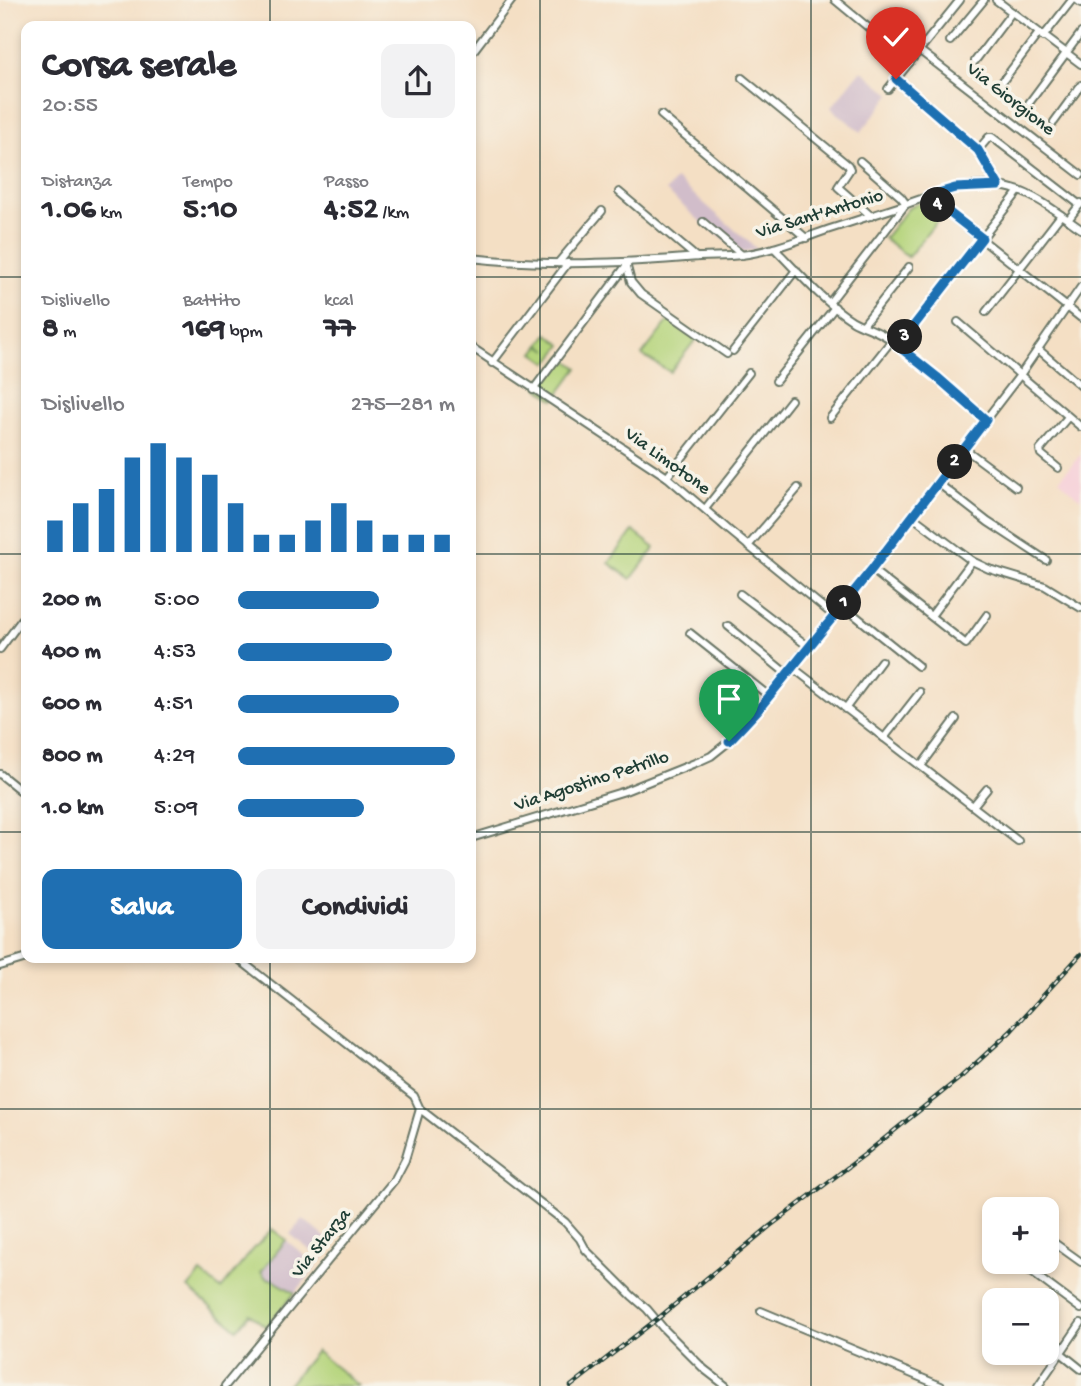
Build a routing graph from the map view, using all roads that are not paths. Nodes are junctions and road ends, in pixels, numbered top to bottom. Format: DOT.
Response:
graph roads {
  1 [pos="512,0"];
  2 [pos="835,0"];
  3 [pos="960,0"];
  4 [pos="984,0"];
  5 [pos="996,0"];
  6 [pos="1074,0"];
  7 [pos="1081,4"];
  8 [pos="1012,12"];
  9 [pos="1081,33"];
  10 [pos="1041,35"];
  11 [pos="950,41"];
  12 [pos="476,47"];
  13 [pos="919,50"];
  14 [pos="1066,53"];
  15 [pos="975,61"];
  16 [pos="910,62"];
  17 [pos="1081,64"];
  18 [pos="742,78"];
  19 [pos="896,79"];
  20 [pos="1002,82"];
  21 [pos="1081,85"];
  22 [pos="888,89"];
  23 [pos="1029,103"];
  24 [pos="661,115"];
  25 [pos="1054,122"];
  26 [pos="978,150"];
  27 [pos="860,161"];
  28 [pos="1081,175"];
  29 [pos="999,186"];
  30 [pos="1019,191"];
  31 [pos="619,192"];
  32 [pos="928,196"];
  33 [pos="906,204"];
  34 [pos="1080,204"];
  35 [pos="602,211"];
  36 [pos="1061,215"];
  37 [pos="870,216"];
  38 [pos="1068,220"];
  39 [pos="704,222"];
  40 [pos="1081,229"];
  41 [pos="806,237"];
  42 [pos="982,238"];
  43 [pos="774,248"];
  44 [pos="742,255"];
  45 [pos="696,257"];
  46 [pos="476,259"];
  47 [pos="558,263"];
  48 [pos="568,264"];
  49 [pos="628,264"];
  50 [pos="909,267"];
  51 [pos="1020,269"];
  52 [pos="796,270"];
  53 [pos="1080,291"];
  54 [pos="832,305"];
  55 [pos="1068,306"];
  56 [pos="986,312"];
  57 [pos="1081,318"];
  58 [pos="958,322"];
  59 [pos="863,325"];
  60 [pos="891,340"];
  61 [pos="898,346"];
  62 [pos="1038,349"];
  63 [pos="476,351"];
  64 [pos="492,363"];
  65 [pos="749,373"];
  66 [pos="1020,375"];
  67 [pos="776,381"];
  68 [pos="1081,386"];
  69 [pos="533,390"];
  70 [pos="791,400"];
  71 [pos="1068,417"];
  72 [pos="830,418"];
  73 [pos="986,420"];
  74 [pos="1081,427"];
  75 [pos="965,449"];
  76 [pos="1058,468"];
  77 [pos="667,477"];
  78 [pos="938,484"];
  79 [pos="1016,487"];
  80 [pos="798,488"];
  81 [pos="705,509"];
  82 [pos="913,517"];
  83 [pos="748,546"];
  84 [pos="1046,560"];
  85 [pos="972,561"];
  86 [pos="872,569"];
  87 [pos="740,594"];
  88 [pos="842,605"];
  89 [pos="1081,608"];
  90 [pos="987,615"];
  91 [pos="834,616"];
  92 [pos="931,616"];
  93 [pos="21,621"];
  94 [pos="728,626"];
  95 [pos="690,633"];
  96 [pos="808,647"];
  97 [pos="0,649"];
  98 [pos="881,661"];
  99 [pos="918,666"];
  100 [pos="790,670"];
  101 [pos="920,692"];
  102 [pos="769,696"];
  103 [pos="845,709"];
  104 [pos="956,719"];
  105 [pos="884,738"];
  106 [pos="921,766"];
  107 [pos="0,774"];
  108 [pos="987,789"];
  109 [pos="21,791"];
  110 [pos="973,806"];
  111 [pos="476,836"];
  112 [pos="1018,841"];
  113 [pos="21,959"];
  114 [pos="244,963"];
  115 [pos="0,965"];
  116 [pos="420,1109"];
  117 [pos="1059,1246"];
  118 [pos="1081,1262"];
  119 [pos="1034,1274"];
  120 [pos="1081,1309"];
  121 [pos="761,1311"];
  122 [pos="1081,1323"];
  123 [pos="1061,1353"];
  124 [pos="1081,1369"];
  125 [pos="225,1386"];
  126 [pos="726,1386"];
  127 [pos="941,1386"];
  128 [pos="1038,1386"];
  1 -- 12 [label="street"];
  2 -- 16 [label="street"];
  3 -- 13 [label="street"];
  4 -- 11 [label="street"];
  5 -- 8 [label="street"];
  6 -- 7 [label="street"];
  6 -- 10 [label="street"];
  8 -- 10 [label="street"];
  8 -- 15 [label="street"];
  9 -- 14 [label="street"];
  10 -- 14 [label="street"];
  10 -- 20 [label="street"];
  13 -- 16 [label="street"];
  13 -- 28 [label="street, Via Giorgione"];
  14 -- 17 [label="street"];
  14 -- 23 [label="street"];
  16 -- 19 [label="street"];
  18 -- 37 [label="street"];
  19 -- 22 [label="street"];
  19 -- 26 [label="street"];
  21 -- 25 [label="street"];
  24 -- 41 [label="street"];
  26 -- 29 [label="street"];
  26 -- 34 [label="street"];
  27 -- 33 [label="street"];
  29 -- 30 [label="street, Via Sant'Antonio"];
  29 -- 32 [label="street, Via Sant'Antonio"];
  30 -- 36 [label="street, Via Sant'Antonio"];
  30 -- 42 [label="street"];
  31 -- 45 [label="street"];
  32 -- 33 [label="street, Via Sant'Antonio"];
  32 -- 42 [label="street"];
  33 -- 37 [label="street, Via Sant'Antonio"];
  33 -- 54 [label="street"];
  34 -- 38 [label="street"];
  35 -- 47 [label="street"];
  36 -- 38 [label="street, Via Sant'Antonio"];
  36 -- 51 [label="street"];
  37 -- 41 [label="street, Via Sant'Antonio"];
  38 -- 40 [label="street, Via Sant'Antonio"];
  39 -- 44 [label="street"];
  41 -- 43 [label="street, Via Sant'Antonio"];
  42 -- 51 [label="street"];
  42 -- 61 [label="street"];
  43 -- 44 [label="street, Via Sant'Antonio"];
  43 -- 52 [label="street"];
  44 -- 45 [label="street, Via Sant'Antonio"];
  45 -- 49 [label="street, Via Sant'Antonio"];
  46 -- 47 [label="street, Via Sant'Antonio"];
  47 -- 48 [label="street, Via Sant'Antonio"];
  48 -- 49 [label="street, Via Sant'Antonio"];
  48 -- 64 [label="street"];
  49 -- 52 [label="street"];
  49 -- 69 [label="street"];
  50 -- 59 [label="street"];
  51 -- 55 [label="street"];
  51 -- 56 [label="street"];
  52 -- 54 [label="street"];
  53 -- 55 [label="street, Via Agostino Petrillo"];
  54 -- 59 [label="street"];
  54 -- 67 [label="street"];
  55 -- 57 [label="street"];
  55 -- 62 [label="street, Via Agostino Petrillo"];
  58 -- 66 [label="street"];
  59 -- 60 [label="street"];
  60 -- 61 [label="street"];
  60 -- 72 [label="street"];
  61 -- 73 [label="street"];
  62 -- 66 [label="street, Via Agostino Petrillo"];
  62 -- 68 [label="street"];
  63 -- 64 [label="street, Via Limotone"];
  64 -- 69 [label="street, Via Limotone"];
  65 -- 77 [label="street"];
  66 -- 71 [label="street"];
  66 -- 73 [label="street, Via Agostino Petrillo"];
  69 -- 77 [label="street, Via Limotone"];
  70 -- 81 [label="street"];
  71 -- 74 [label="street"];
  71 -- 76 [label="street"];
  73 -- 75 [label="street, Via Agostino Petrillo"];
  75 -- 78 [label="street, Via Agostino Petrillo"];
  75 -- 79 [label="street"];
  77 -- 81 [label="street, Via Limotone"];
  78 -- 82 [label="street, Via Agostino Petrillo"];
  78 -- 84 [label="street"];
  80 -- 83 [label="street"];
  81 -- 83 [label="street, Via Limotone"];
  82 -- 85 [label="street"];
  82 -- 86 [label="street, Via Agostino Petrillo"];
  83 -- 91 [label="street, Via Limotone"];
  85 -- 89 [label="street"];
  85 -- 92 [label="street"];
  86 -- 88 [label="street, Via Agostino Petrillo"];
  86 -- 92 [label="street"];
  87 -- 96 [label="street"];
  88 -- 91 [label="street, Via Agostino Petrillo"];
  88 -- 99 [label="street"];
  90 -- 92 [label="street"];
  91 -- 96 [label="street, Via Agostino Petrillo"];
  93 -- 97 [label="street"];
  94 -- 100 [label="street"];
  95 -- 102 [label="street"];
  96 -- 100 [label="street, Via Agostino Petrillo"];
  98 -- 103 [label="street"];
  100 -- 102 [label="street, Via Agostino Petrillo"];
  100 -- 103 [label="street"];
  101 -- 105 [label="street"];
  102 -- 111 [label="street, Via Agostino Petrillo"];
  103 -- 105 [label="street"];
  104 -- 106 [label="street"];
  105 -- 106 [label="street"];
  106 -- 110 [label="street"];
  107 -- 109 [label="street"];
  108 -- 110 [label="street"];
  110 -- 112 [label="street"];
  113 -- 115 [label="street"];
  114 -- 116 [label="street"];
  116 -- 125 [label="street, Via Starza"];
  116 -- 126 [label="street"];
  117 -- 118 [label="street"];
  119 -- 120 [label="street"];
  121 -- 127 [label="street"];
  122 -- 123 [label="street"];
  123 -- 124 [label="street"];
  123 -- 128 [label="street"];
}
